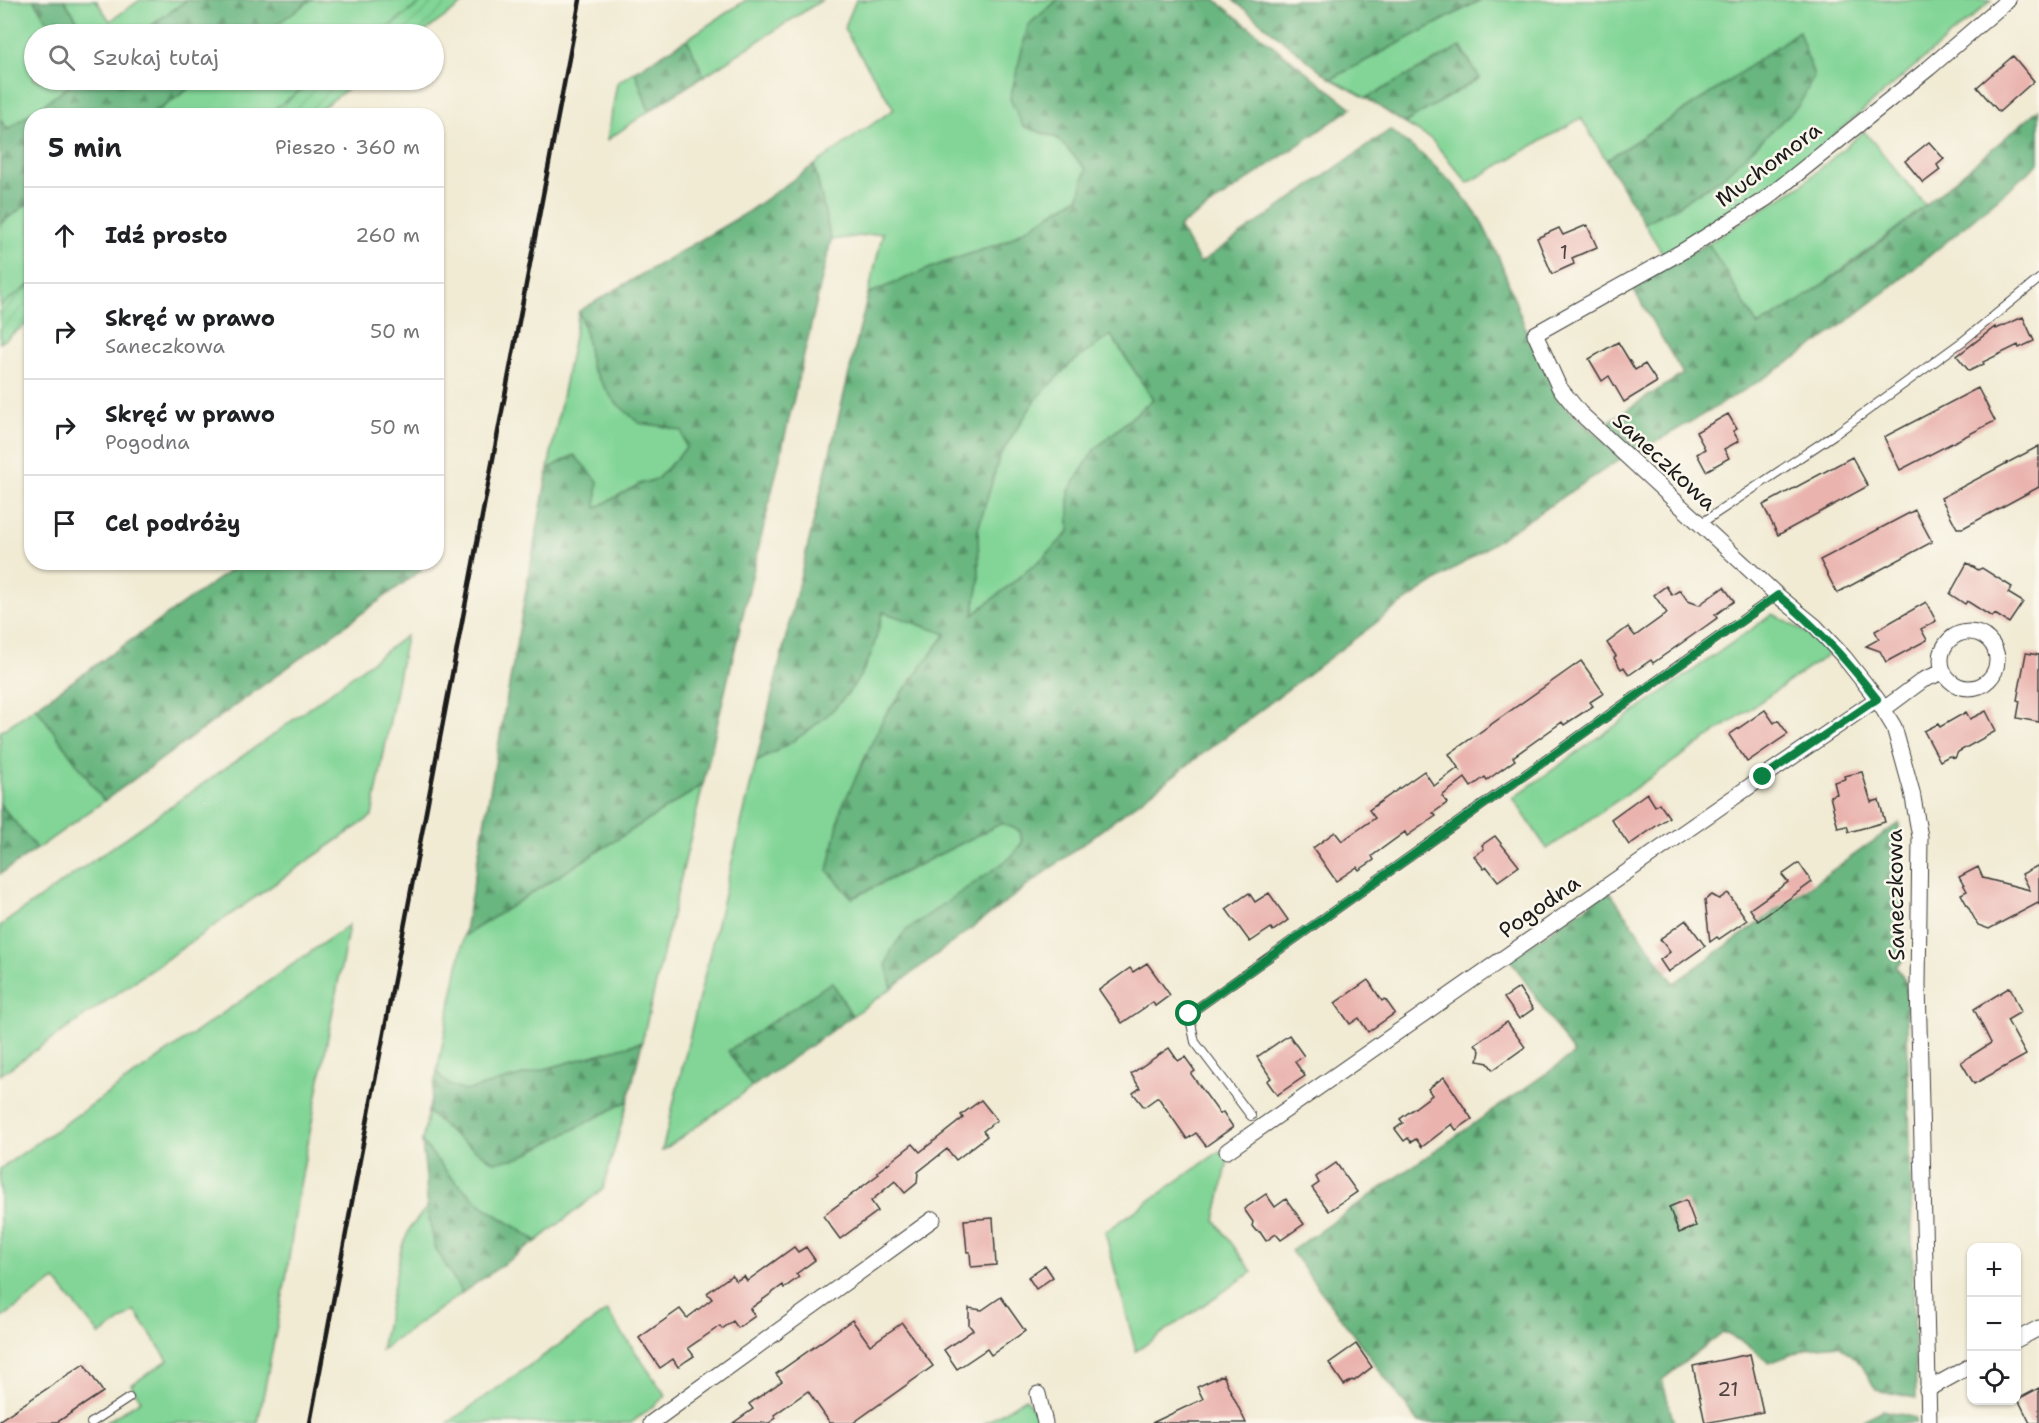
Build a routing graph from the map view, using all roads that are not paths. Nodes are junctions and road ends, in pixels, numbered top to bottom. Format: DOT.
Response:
graph roads {
  1 [pos="2008,0"];
  2 [pos="2039,279"];
  3 [pos="1535,334"];
  4 [pos="1700,524"];
  5 [pos="1778,595"];
  6 [pos="1943,672"];
  7 [pos="1881,704"];
  8 [pos="1251,1116"];
  9 [pos="1227,1150"];
  10 [pos="933,1219"];
  11 [pos="2039,1328"];
  12 [pos="2021,1337"];
  13 [pos="1967,1367"];
  14 [pos="1927,1390"];
  15 [pos="1038,1394"];
  16 [pos="129,1398"];
  17 [pos="91,1423"];
  18 [pos="651,1423"];
  19 [pos="1045,1423"];
  20 [pos="1929,1423"];
  1 -- 3 [label="street, Muchomora"];
  2 -- 4 [label="lane"];
  3 -- 4 [label="street, Saneczkowa"];
  4 -- 5 [label="street, Saneczkowa"];
  5 -- 7 [label="street, Saneczkowa"];
  5 -- 8 [label="lane"];
  6 -- 7 [label="street, Pogodna"];
  7 -- 9 [label="street, Pogodna"];
  7 -- 14 [label="street, Saneczkowa"];
  10 -- 18 [label="street"];
  11 -- 12 [label="street"];
  13 -- 14 [label="street"];
  14 -- 20 [label="street, Saneczkowa"];
  15 -- 19 [label="street"];
  16 -- 17 [label="lane"];
}
